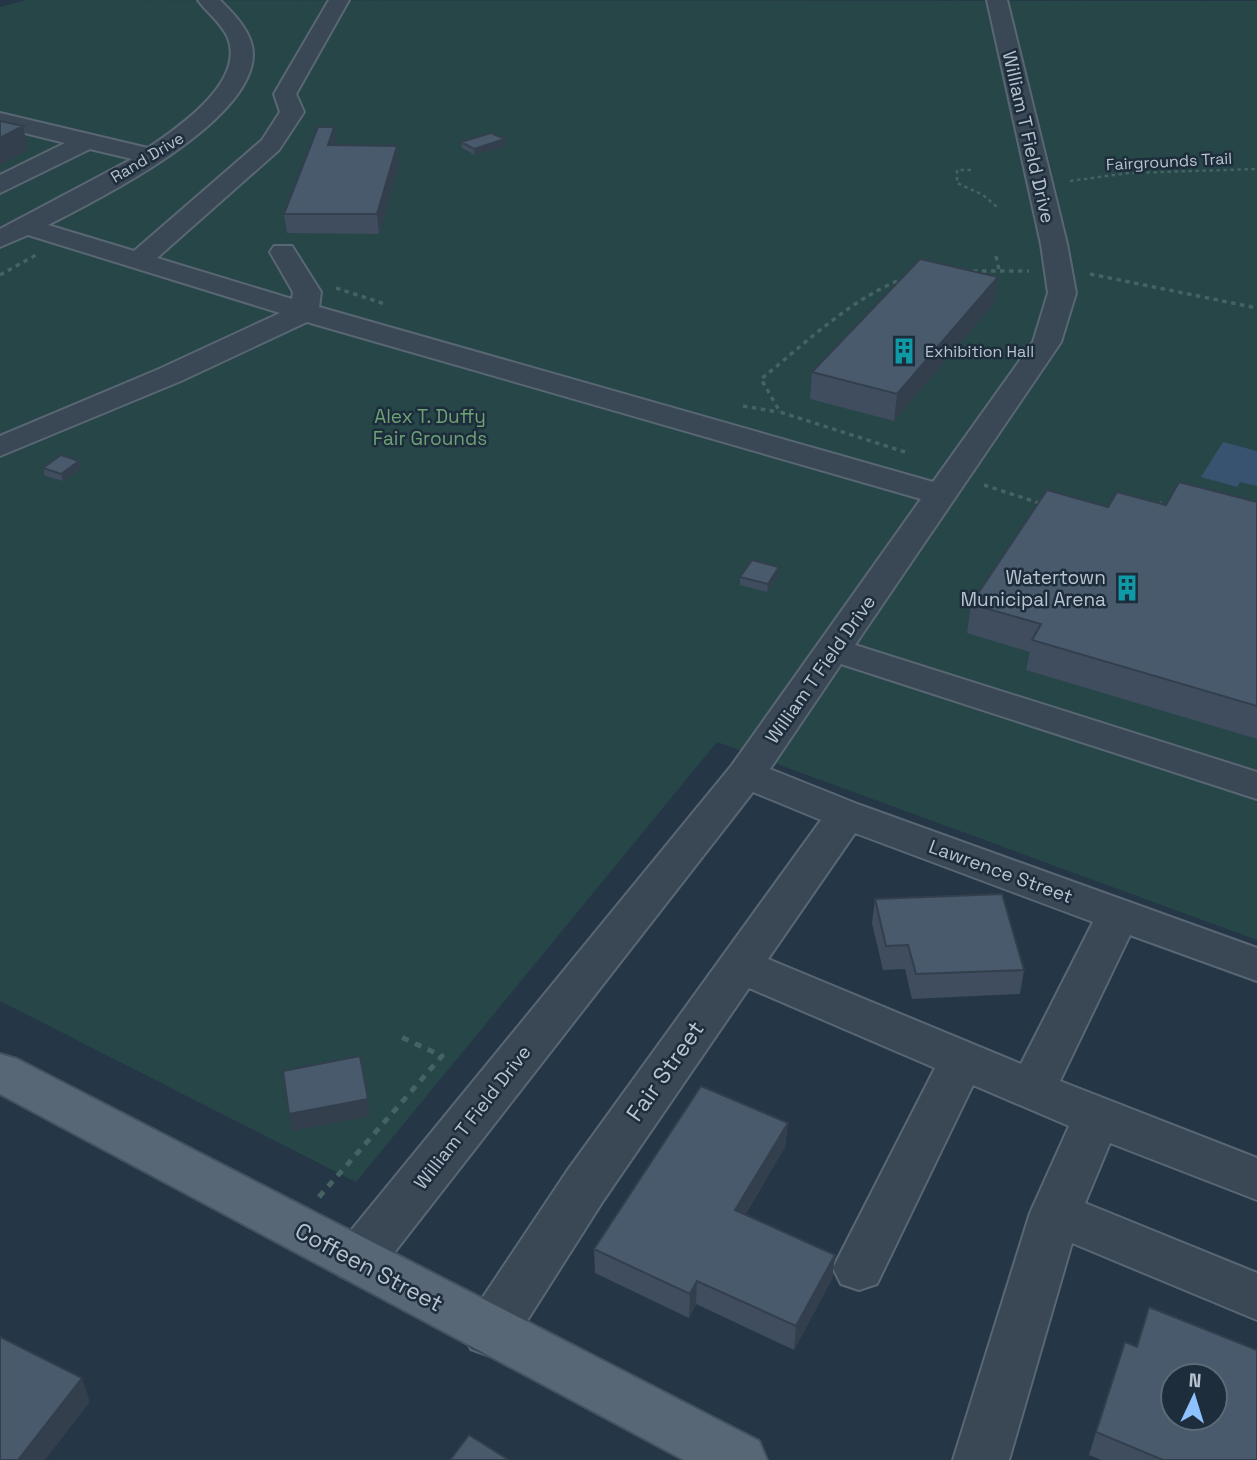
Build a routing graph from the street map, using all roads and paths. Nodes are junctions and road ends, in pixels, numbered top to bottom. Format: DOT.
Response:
graph roads {
  1 [pos="208,0"];
  2 [pos="339,0"];
  3 [pos="996,0"];
  4 [pos="0,120"];
  5 [pos="87,141"];
  6 [pos="152,156"];
  7 [pos="1257,169"];
  8 [pos="971,170"];
  9 [pos="0,185"];
  10 [pos="1040,186"];
  11 [pos="997,207"];
  12 [pos="12,233"];
  13 [pos="283,252"];
  14 [pos="996,256"];
  15 [pos="136,262"];
  16 [pos="999,270"];
  17 [pos="305,312"];
  18 [pos="0,447"];
  19 [pos="942,494"];
  20 [pos="834,650"];
  21 [pos="746,774"];
  22 [pos="1257,786"];
  23 [pos="846,815"];
  24 [pos="1119,915"];
  25 [pos="739,965"];
  26 [pos="1257,965"];
  27 [pos="401,1037"];
  28 [pos="962,1060"];
  29 [pos="0,1072"];
  30 [pos="1032,1089"];
  31 [pos="1097,1116"];
  32 [pos="1257,1179"];
  33 [pos="1055,1213"];
  34 [pos="293,1226"];
  35 [pos="358,1260"];
  36 [pos="859,1268"];
  37 [pos="1257,1297"];
  38 [pos="490,1332"];
  39 [pos="986,1458"];
  40 [pos="739,1460"];
  1 -- 6 [label="street, Rand Drive"];
  2 -- 15 [label="street"];
  3 -- 10 [label="street, William T Field Drive"];
  4 -- 5 [label="street"];
  5 -- 6 [label="street"];
  5 -- 9 [label="street"];
  6 -- 12 [label="street, Rand Drive"];
  7 -- 10 [label="path, Fairgrounds Trail"];
  8 -- 11 [label="path"];
  10 -- 19 [label="street, William T Field Drive"];
  12 -- 15 [label="street"];
  13 -- 17 [label="street"];
  14 -- 16 [label="path"];
  15 -- 17 [label="street"];
  17 -- 18 [label="street"];
  17 -- 19 [label="street"];
  19 -- 20 [label="street, William T Field Drive"];
  20 -- 21 [label="street, William T Field Drive"];
  20 -- 22 [label="street"];
  21 -- 23 [label="street, Lawrence Street"];
  21 -- 35 [label="street, William T Field Drive"];
  23 -- 24 [label="street, Lawrence Street"];
  23 -- 25 [label="street, Fair Street"];
  24 -- 26 [label="street, Lawrence Street"];
  24 -- 30 [label="street"];
  25 -- 28 [label="street"];
  25 -- 38 [label="street, Fair Street"];
  27 -- 34 [label="path"];
  28 -- 30 [label="street"];
  28 -- 36 [label="street"];
  29 -- 34 [label="main road, Coffeen Street"];
  30 -- 31 [label="street"];
  31 -- 32 [label="street"];
  31 -- 33 [label="street"];
  33 -- 37 [label="street"];
  33 -- 39 [label="street"];
  34 -- 35 [label="main road, Coffeen Street"];
  35 -- 38 [label="main road, Coffeen Street"];
  38 -- 40 [label="main road, Coffeen Street"];
}
